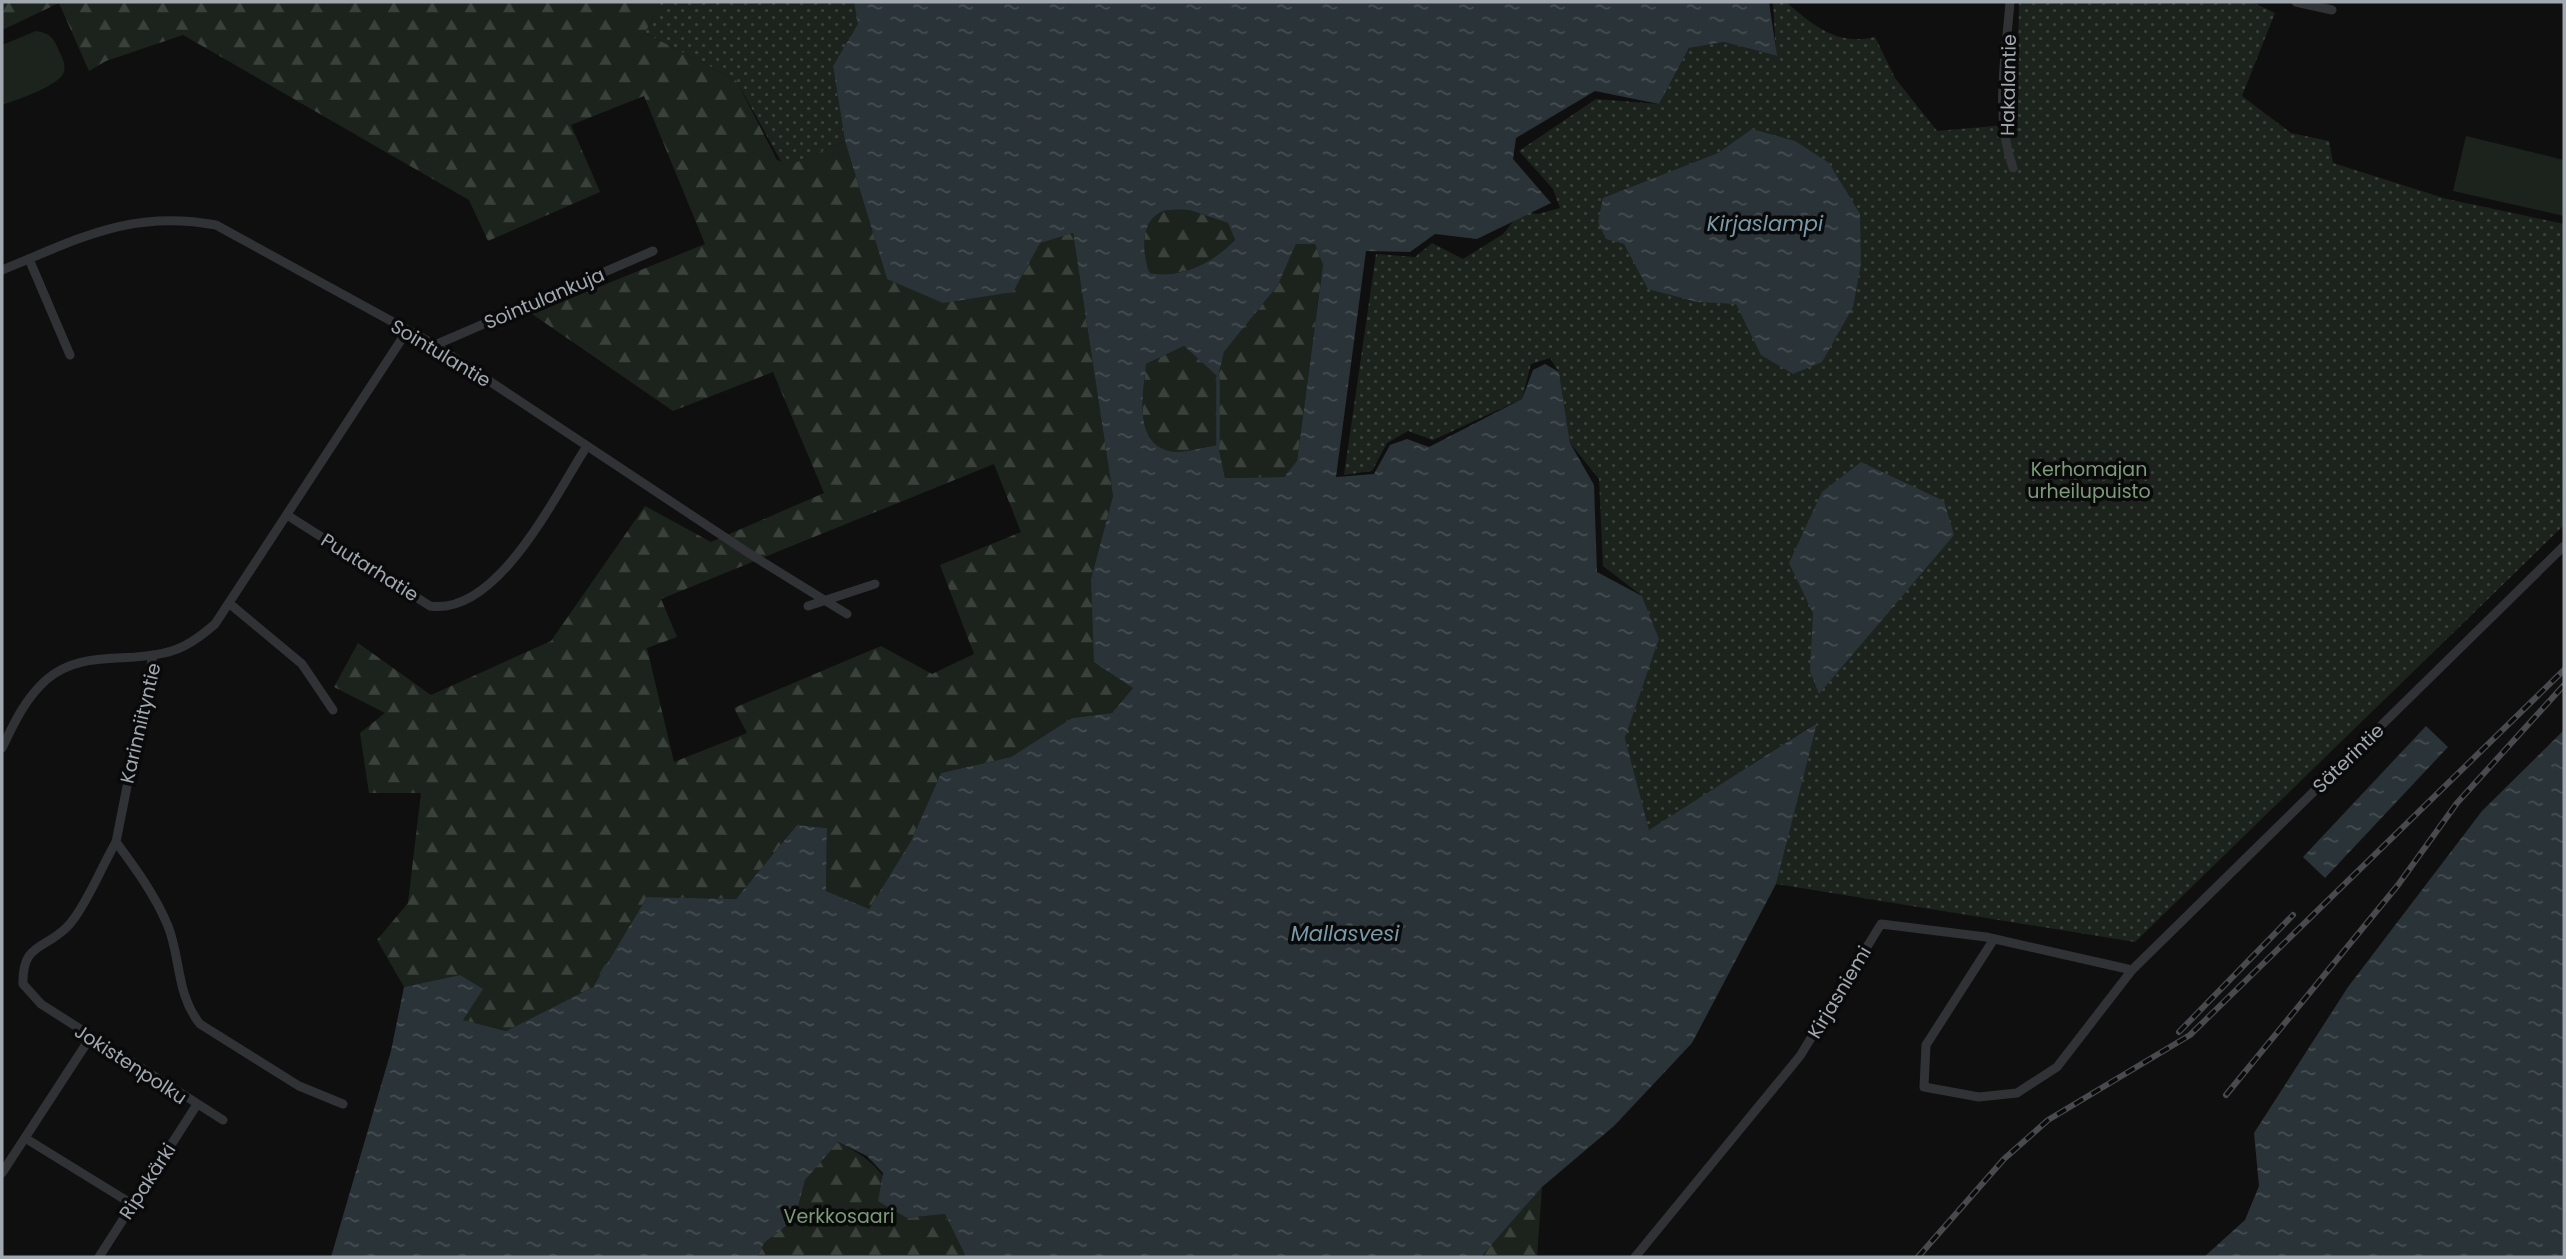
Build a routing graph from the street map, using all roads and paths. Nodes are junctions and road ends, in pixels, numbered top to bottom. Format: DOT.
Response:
graph roads {
  1 [pos="2010,2"];
  2 [pos="2296,2"];
  3 [pos="2332,10"];
  4 [pos="2013,168"];
  5 [pos="653,251"];
  6 [pos="29,259"];
  7 [pos="2,270"];
  8 [pos="407,331"];
  9 [pos="435,345"];
  10 [pos="70,355"];
  11 [pos="587,446"];
  12 [pos="288,515"];
  13 [pos="2564,546"];
  14 [pos="875,584"];
  15 [pos="826,599"];
  16 [pos="230,604"];
  17 [pos="808,606"];
  18 [pos="847,614"];
  19 [pos="153,655"];
  20 [pos="333,710"];
  21 [pos="2,748"];
  22 [pos="116,842"];
  23 [pos="1994,939"];
  24 [pos="2132,970"];
  25 [pos="41,1004"];
  26 [pos="90,1038"];
  27 [pos="343,1104"];
  28 [pos="196,1106"];
  29 [pos="223,1120"];
  30 [pos="25,1138"];
  31 [pos="2,1173"];
  32 [pos="132,1204"];
  33 [pos="99,1257"];
  34 [pos="1635,1257"];
  1 -- 4 [label="street, Hakalantie"];
  2 -- 3 [label="street"];
  5 -- 9 [label="street, Sointulankuja"];
  6 -- 7 [label="street, Sointulantie"];
  6 -- 8 [label="street, Sointulantie"];
  6 -- 10 [label="street"];
  8 -- 9 [label="street, Sointulantie"];
  8 -- 12 [label="street, Karinniityntie"];
  9 -- 11 [label="street, Sointulantie"];
  11 -- 12 [label="street, Puutarhatie"];
  11 -- 15 [label="street, Sointulantie"];
  12 -- 16 [label="street, Karinniityntie"];
  13 -- 24 [label="street, Säterintie"];
  14 -- 15 [label="street"];
  15 -- 17 [label="street"];
  15 -- 18 [label="street, Sointulantie"];
  16 -- 19 [label="street, Karinniityntie"];
  16 -- 20 [label="street"];
  19 -- 21 [label="street"];
  19 -- 22 [label="street, Karinniityntie"];
  22 -- 25 [label="street, Karinniityntie"];
  22 -- 27 [label="street"];
  23 -- 24 [label="street, Kirjasniemi"];
  23 -- 24 [label="street, Säterintie"];
  23 -- 34 [label="street, Kirjasniemi"];
  25 -- 26 [label="street, Jokistenpolku"];
  26 -- 28 [label="street, Jokistenpolku"];
  26 -- 30 [label="street"];
  28 -- 29 [label="street, Jokistenpolku"];
  28 -- 32 [label="street, Ripakärki"];
  30 -- 31 [label="street"];
  30 -- 32 [label="street"];
  32 -- 33 [label="street, Ripakärki"];
}
